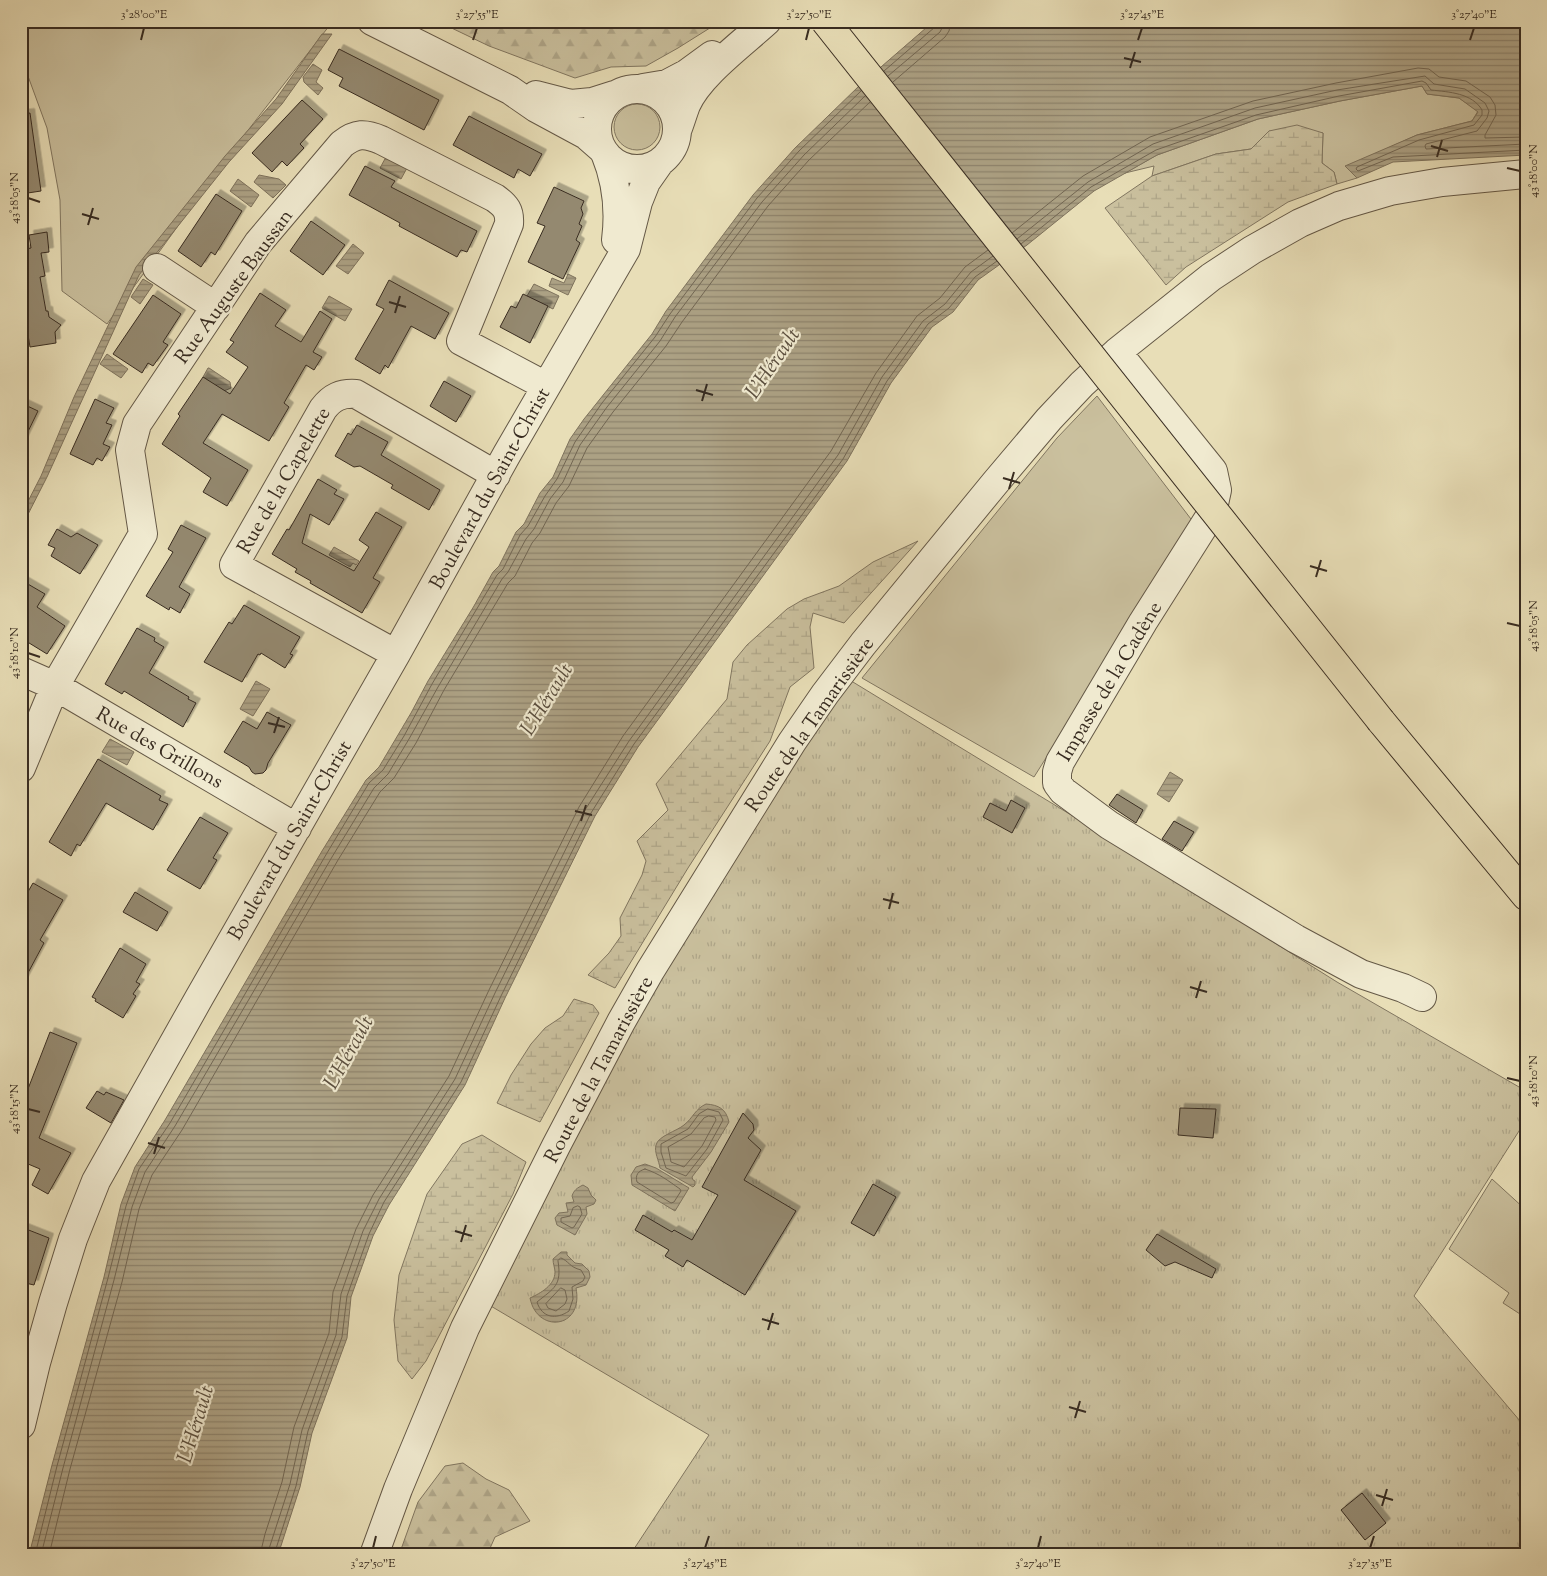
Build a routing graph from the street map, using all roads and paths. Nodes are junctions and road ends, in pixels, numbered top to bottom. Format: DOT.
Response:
graph roads {
  1 [pos="372,21"];
  2 [pos="750,21"];
  3 [pos="767,21"];
  4 [pos="825,21"];
  5 [pos="643,88"];
  6 [pos="510,90"];
  7 [pos="614,95"];
  8 [pos="678,128"];
  9 [pos="604,151"];
  10 [pos="660,162"];
  11 [pos="1526,174"];
  12 [pos="157,268"];
  13 [pos="610,278"];
  14 [pos="216,307"];
  15 [pos="1117,352"];
  16 [pos="546,386"];
  17 [pos="496,474"];
  18 [pos="396,654"];
  19 [pos="21,671"];
  20 [pos="55,686"];
  21 [pos="21,768"];
  22 [pos="297,828"];
  23 [pos="1526,896"];
  24 [pos="1422,997"];
  25 [pos="26,1382"];
  26 [pos="21,1425"];
  27 [pos="374,1555"];
  1 -- 6 [label="street"];
  2 -- 5 [label="street"];
  3 -- 8 [label="street"];
  4 -- 23 [label="highway, bridge"];
  5 -- 7 [label="street"];
  5 -- 8 [label="street"];
  6 -- 7 [label="street"];
  6 -- 9 [label="street"];
  7 -- 9 [label="street"];
  8 -- 10 [label="street"];
  9 -- 10 [label="street"];
  9 -- 13 [label="street, Boulevard du Saint-Christ"];
  10 -- 13 [label="street, Boulevard du Saint-Christ"];
  11 -- 15 [label="street, Route de la Tamarissière"];
  12 -- 14 [label="street"];
  13 -- 16 [label="street, Boulevard du Saint-Christ"];
  14 -- 16 [label="street, Rue Auguste Baussan"];
  14 -- 20 [label="street, Rue Auguste Baussan"];
  15 -- 24 [label="street, Impasse de la Cadène"];
  15 -- 27 [label="street, Route de la Tamarissière"];
  16 -- 17 [label="street, Boulevard du Saint-Christ"];
  17 -- 18 [label="street, Boulevard du Saint-Christ"];
  17 -- 18 [label="street, Rue de la Capelette"];
  18 -- 22 [label="street, Boulevard du Saint-Christ"];
  19 -- 20 [label="street, Rue des Grillons"];
  20 -- 21 [label="street, Rue Auguste Baussan"];
  20 -- 22 [label="street, Rue des Grillons"];
  22 -- 25 [label="street, Boulevard du Saint-Christ"];
  25 -- 26 [label="street, Boulevard du Saint-Christ"];
}
